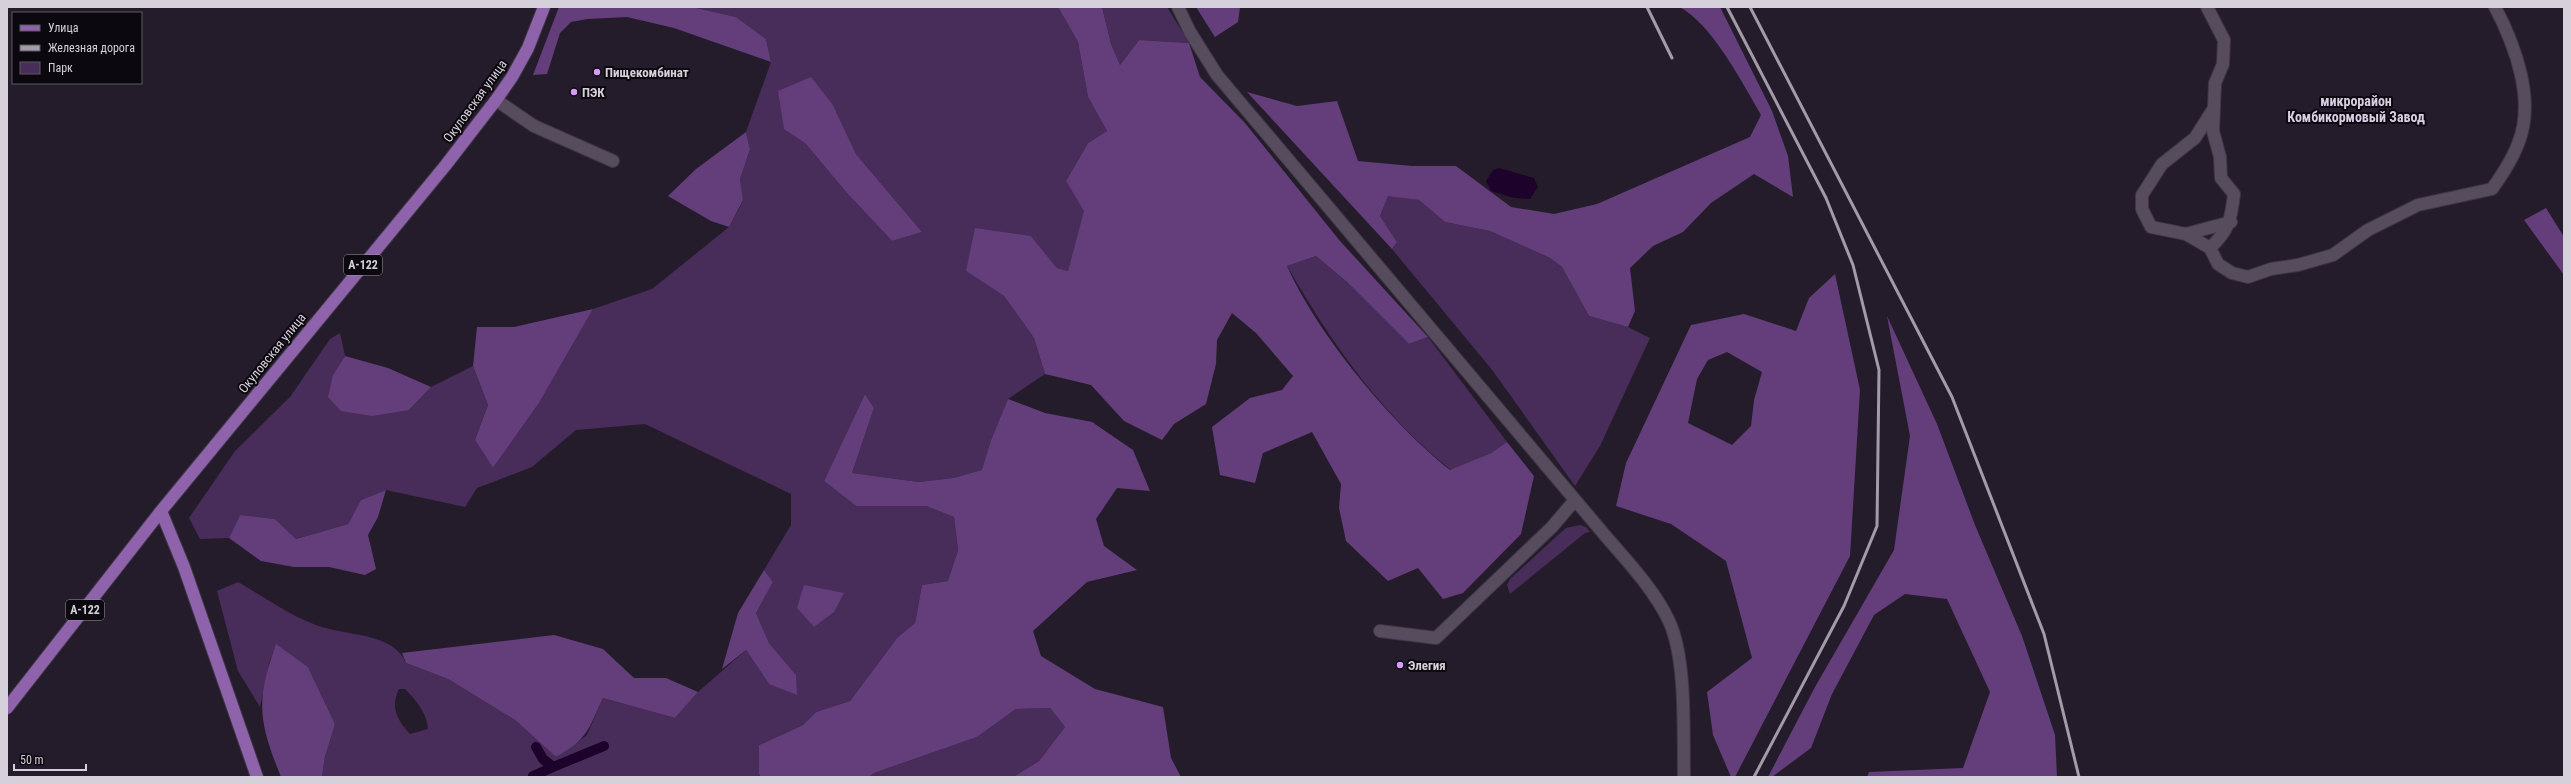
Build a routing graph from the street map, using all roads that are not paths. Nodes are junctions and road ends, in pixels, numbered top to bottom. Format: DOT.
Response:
graph roads {
  1 [pos="544,7"];
  2 [pos="1178,7"];
  3 [pos="2207,7"];
  4 [pos="2495,7"];
  5 [pos="496,100"];
  6 [pos="2216,105"];
  7 [pos="614,161"];
  8 [pos="2231,222"];
  9 [pos="2186,234"];
  10 [pos="2210,248"];
  11 [pos="1575,500"];
  12 [pos="161,511"];
  13 [pos="1380,631"];
  14 [pos="7,708"];
  15 [pos="257,777"];
  16 [pos="1684,777"];
  1 -- 5 [label="main road, Окуловская улица / А-122"];
  2 -- 11 [label="street"];
  3 -- 6 [label="street"];
  4 -- 10 [label="street"];
  5 -- 7 [label="street"];
  5 -- 12 [label="main road, Окуловская улица / А-122"];
  6 -- 8 [label="street"];
  6 -- 9 [label="street"];
  8 -- 9 [label="street"];
  8 -- 10 [label="street"];
  9 -- 10 [label="street"];
  11 -- 13 [label="street"];
  11 -- 16 [label="street"];
  12 -- 14 [label="main road, Окуловская улица / А-122"];
  12 -- 15 [label="main road"];
}
